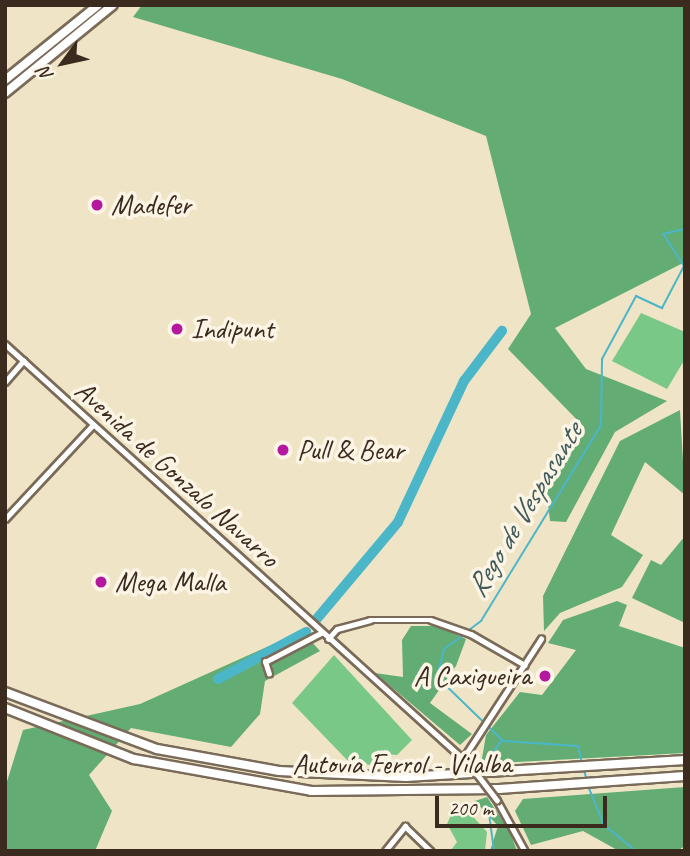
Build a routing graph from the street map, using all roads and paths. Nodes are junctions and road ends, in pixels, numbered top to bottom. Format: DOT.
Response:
graph roads {
  1 [pos="98,5"];
  2 [pos="113,5"];
  3 [pos="5,80"];
  4 [pos="5,93"];
  5 [pos="5,344"];
  6 [pos="23,361"];
  7 [pos="5,382"];
  8 [pos="92,426"];
  9 [pos="6,518"];
  10 [pos="321,633"];
  11 [pos="328,639"];
  12 [pos="541,639"];
  13 [pos="525,665"];
  14 [pos="269,674"];
  15 [pos="5,692"];
  16 [pos="5,708"];
  17 [pos="464,757"];
  18 [pos="685,760"];
  19 [pos="685,776"];
  20 [pos="385,851"];
  21 [pos="431,851"];
  22 [pos="525,851"];
  1 -- 3 [label="highway"];
  2 -- 4 [label="highway"];
  5 -- 6 [label="street, Avenida de Gonzalo Navarro"];
  6 -- 7 [label="street"];
  6 -- 8 [label="street, Avenida de Gonzalo Navarro"];
  8 -- 9 [label="street"];
  8 -- 10 [label="street, Avenida de Gonzalo Navarro"];
  10 -- 11 [label="street, Avenida de Gonzalo Navarro"];
  10 -- 14 [label="street"];
  11 -- 13 [label="street"];
  11 -- 17 [label="street, Avenida de Gonzalo Navarro"];
  12 -- 13 [label="street"];
  13 -- 17 [label="street"];
  15 -- 18 [label="highway, Autovía Ferrol - Vilalba"];
  16 -- 19 [label="highway, Autovía Ferrol - Vilalba"];
  17 -- 22 [label="street, Avenida de Gonzalo Navarro, bridge"];
  20 -- 21 [label="street"];
}
